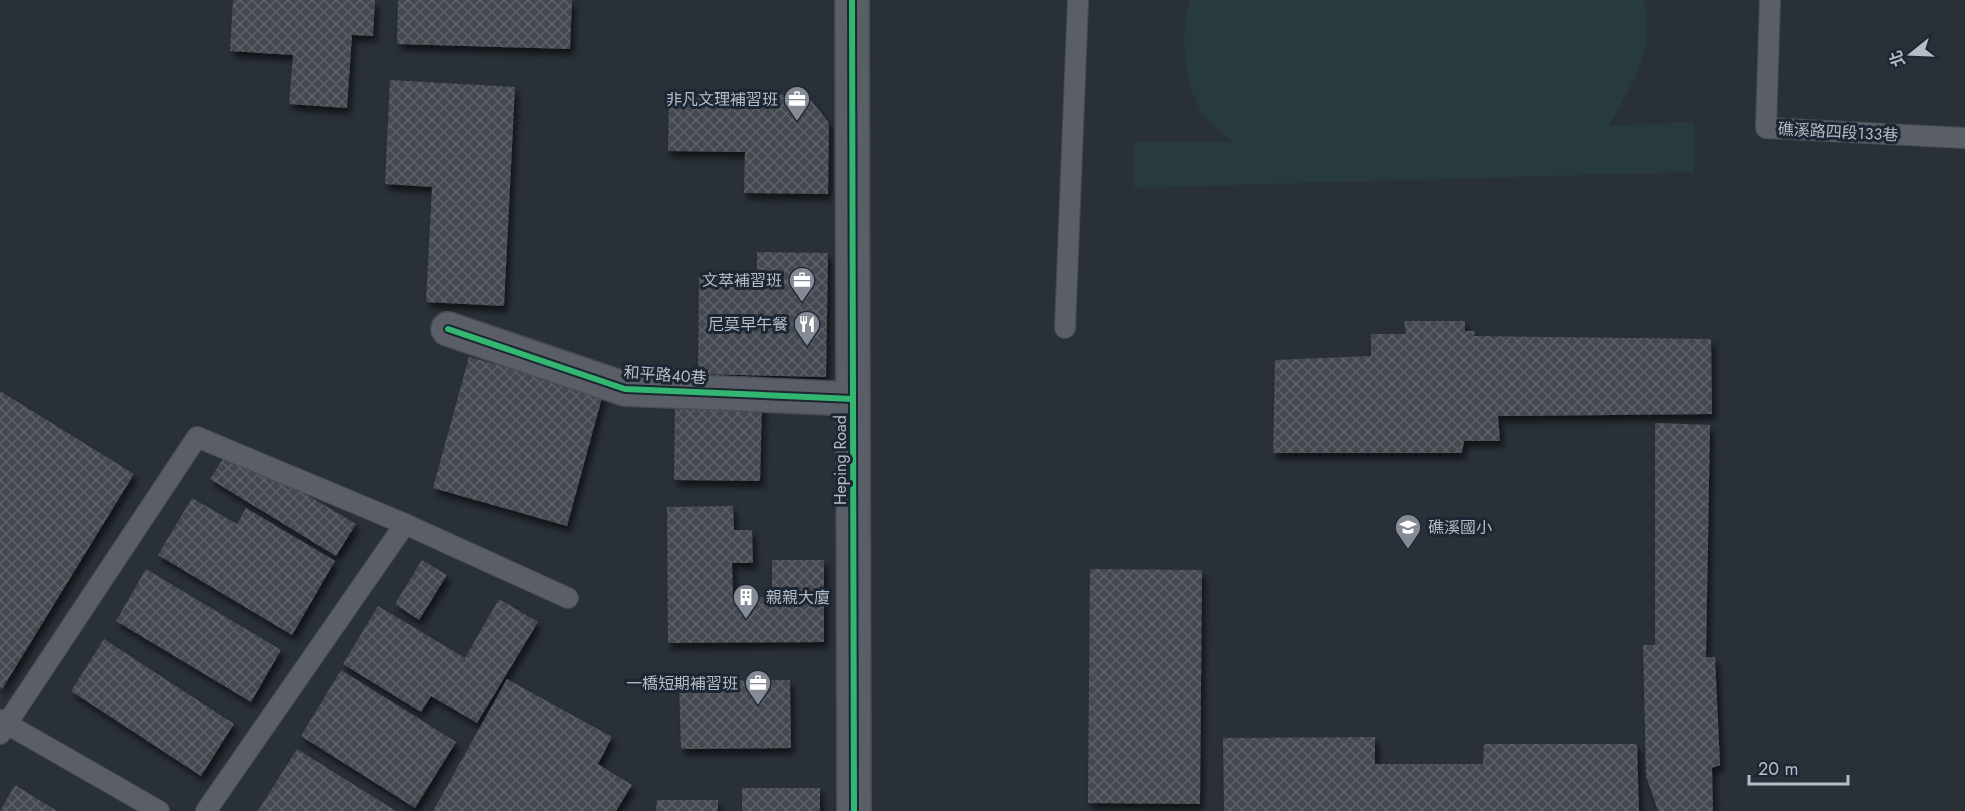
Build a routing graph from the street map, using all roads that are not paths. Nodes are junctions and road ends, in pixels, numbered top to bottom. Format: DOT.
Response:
graph roads {
  1 [pos="852,0"];
  2 [pos="1078,0"];
  3 [pos="1770,0"];
  4 [pos="1965,138"];
  5 [pos="1065,328"];
  6 [pos="448,329"];
  7 [pos="853,399"];
  8 [pos="405,524"];
  9 [pos="568,598"];
  10 [pos="2,726"];
  11 [pos="159,811"];
  12 [pos="206,811"];
  13 [pos="854,811"];
  1 -- 7 [label="street, Heping Road"];
  2 -- 5 [label="lane"];
  3 -- 4 [label="lane, 礁溪路四段133巷"];
  6 -- 7 [label="street, 和平路40巷"];
  7 -- 13 [label="street, Heping Road"];
  8 -- 9 [label="lane"];
  8 -- 10 [label="lane"];
  8 -- 12 [label="lane"];
  10 -- 11 [label="lane"];
}
